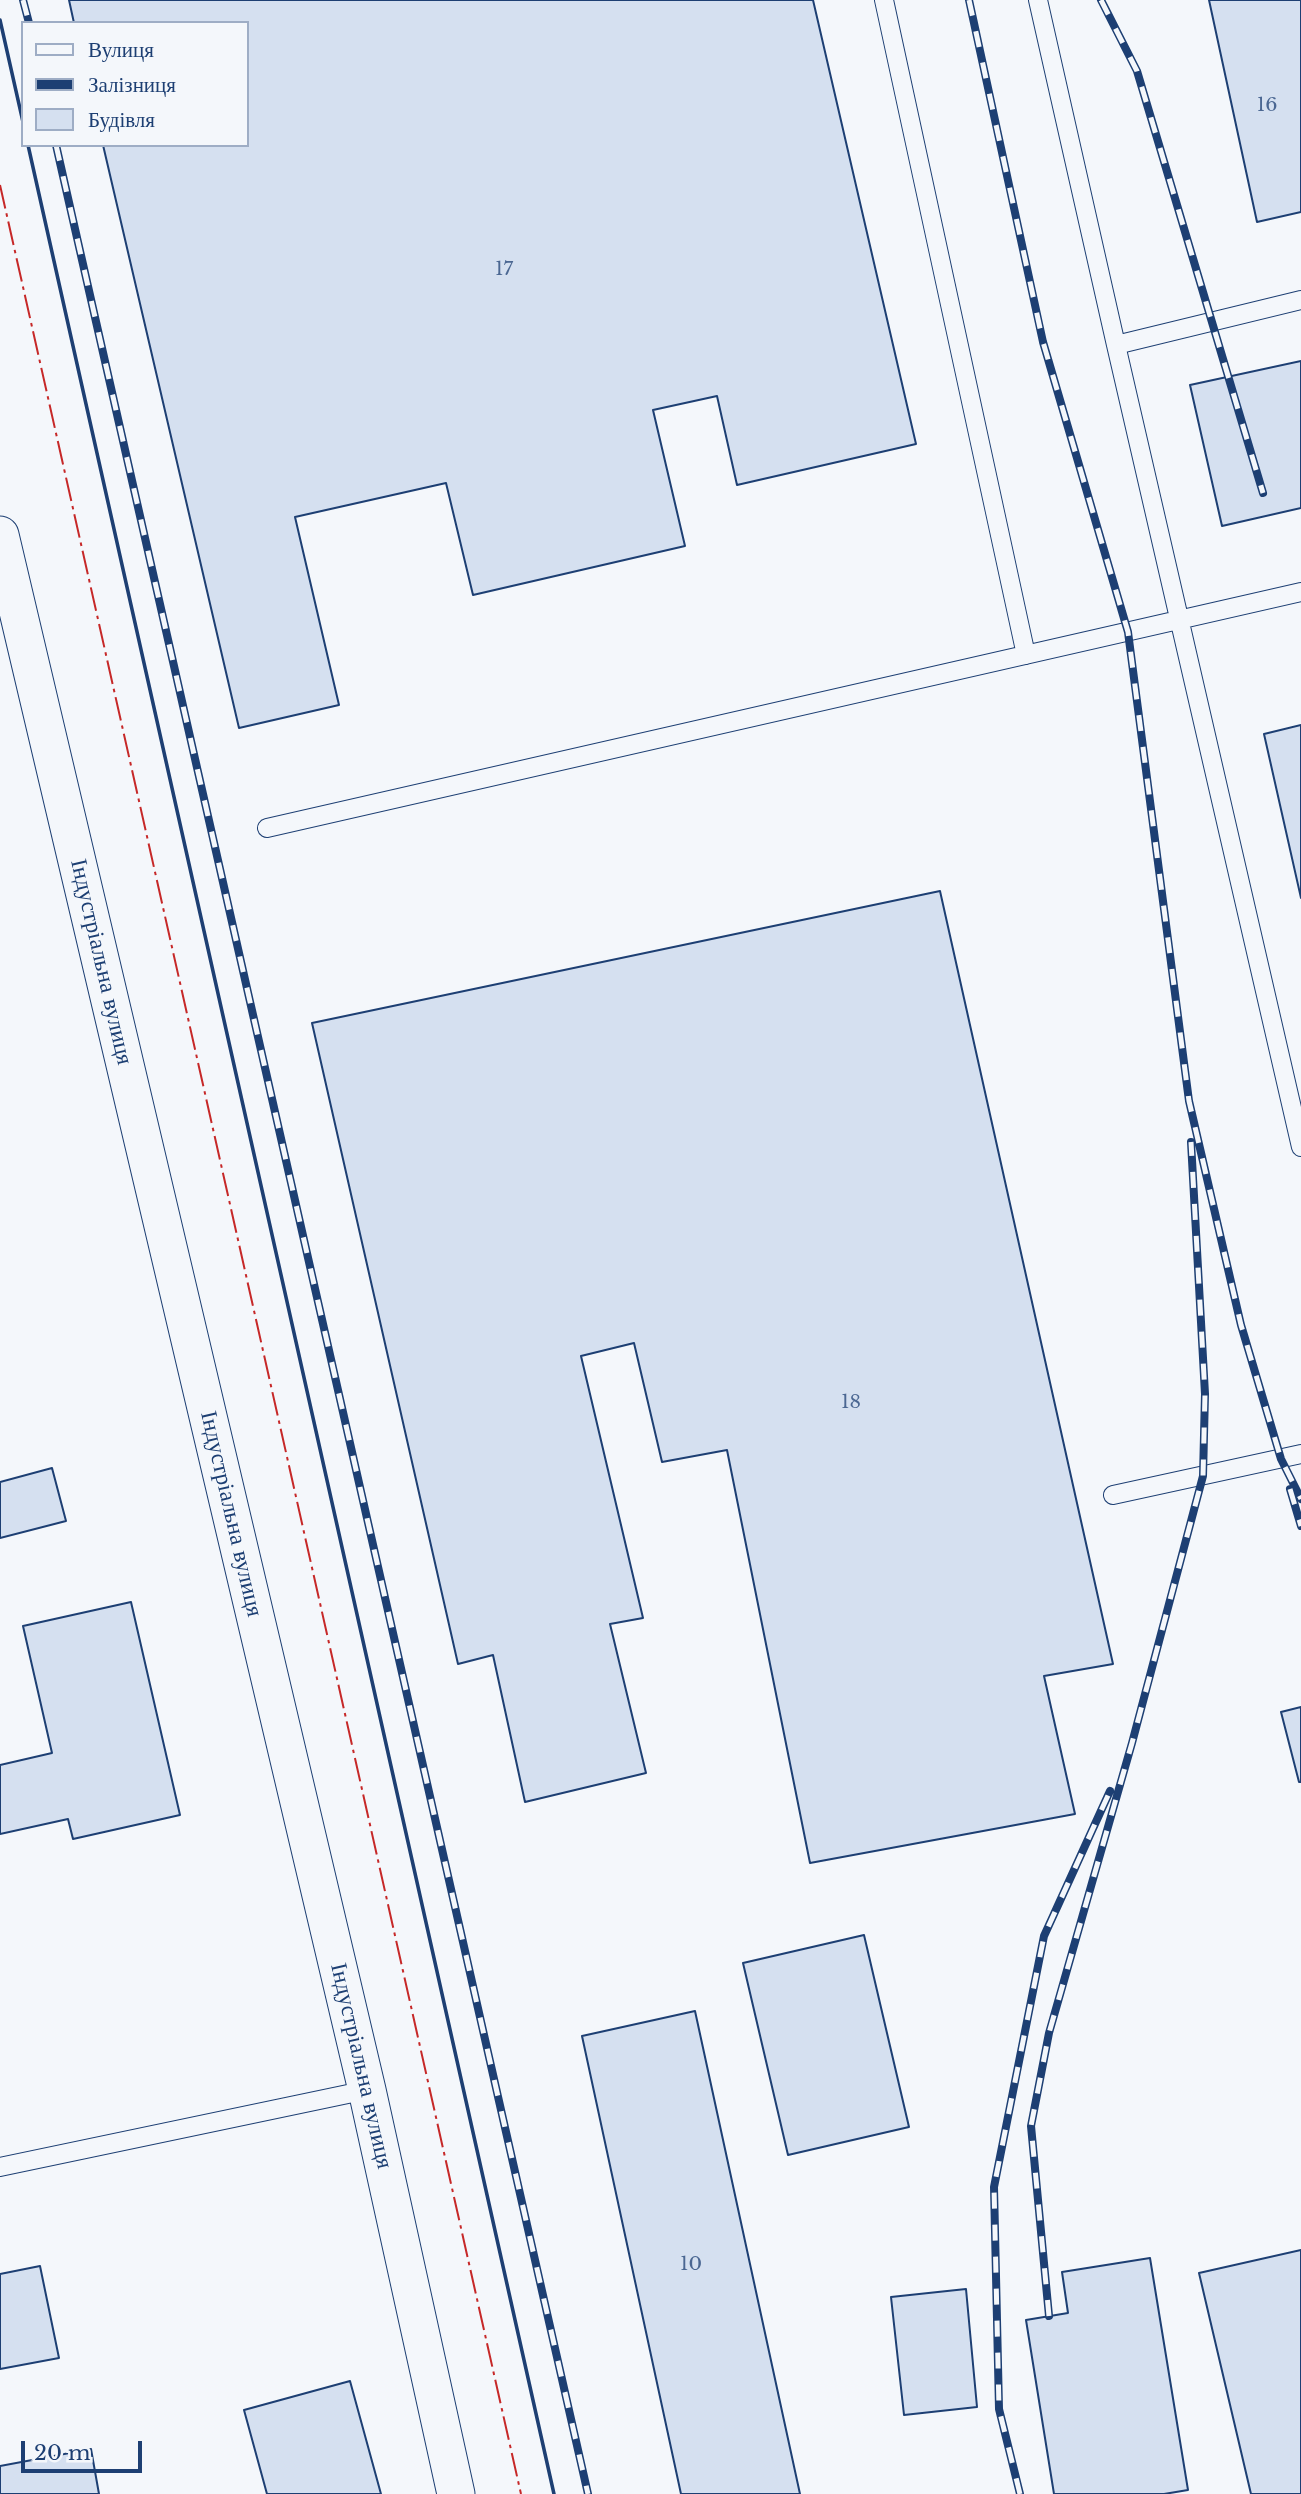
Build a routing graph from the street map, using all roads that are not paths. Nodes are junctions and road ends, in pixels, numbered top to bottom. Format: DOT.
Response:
graph roads {
  1 [pos="884,0"];
  2 [pos="1038,0"];
  3 [pos="1301,300"];
  4 [pos="1116,345"];
  5 [pos="0,535"];
  6 [pos="1301,592"];
  7 [pos="1180,620"];
  8 [pos="1026,655"];
  9 [pos="267,828"];
  10 [pos="1301,1147"];
  11 [pos="1301,1454"];
  12 [pos="1113,1495"];
  13 [pos="367,2090"];
  14 [pos="0,2166"];
  15 [pos="456,2494"];
  1 -- 8 [label="lane"];
  2 -- 4 [label="lane"];
  3 -- 4 [label="lane"];
  4 -- 7 [label="lane"];
  5 -- 13 [label="street, Індустріальна вулиця"];
  6 -- 7 [label="lane"];
  7 -- 8 [label="lane"];
  7 -- 10 [label="lane"];
  8 -- 9 [label="lane"];
  11 -- 12 [label="lane"];
  13 -- 14 [label="lane"];
  13 -- 15 [label="street, Індустріальна вулиця"];
}
